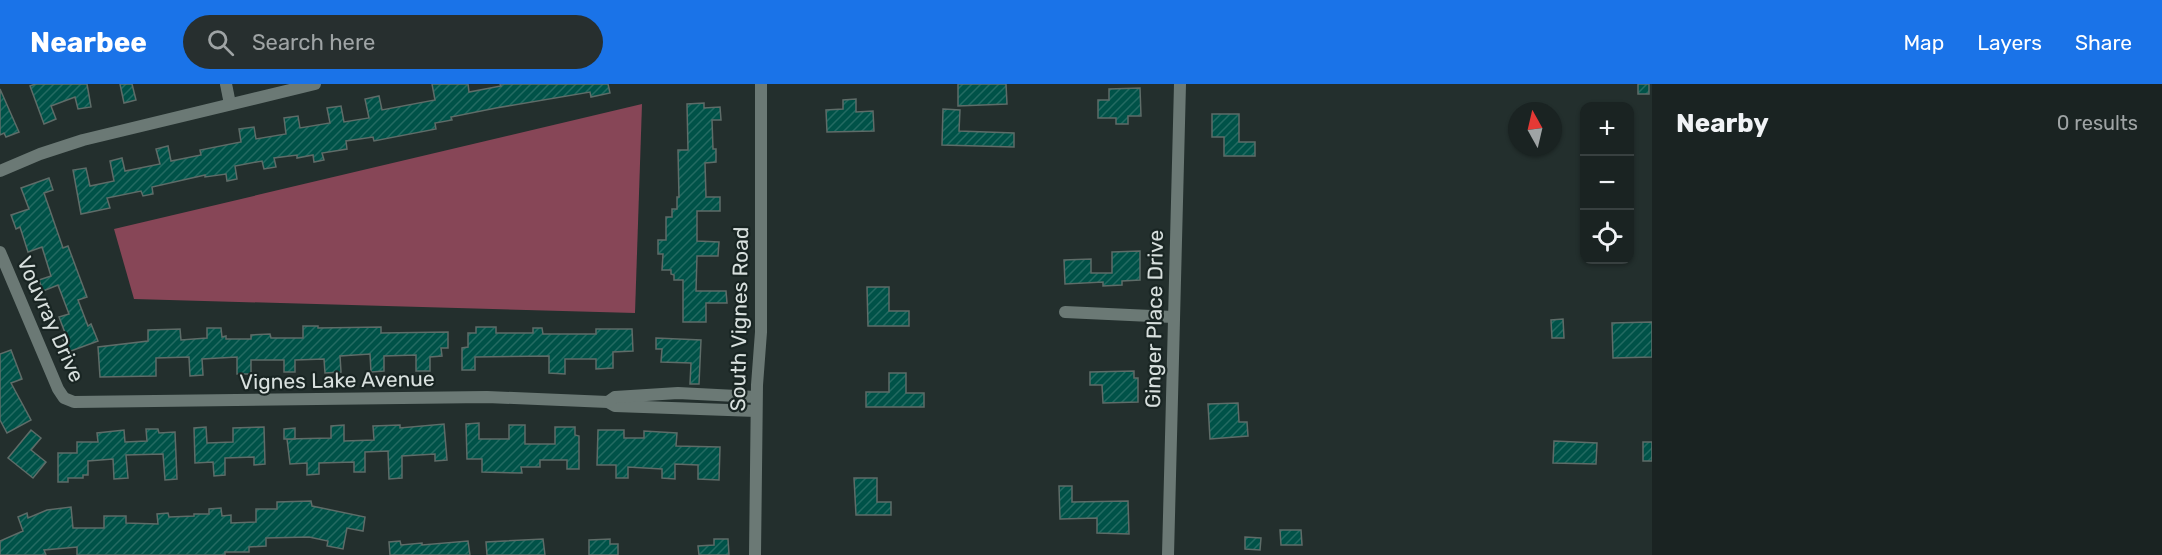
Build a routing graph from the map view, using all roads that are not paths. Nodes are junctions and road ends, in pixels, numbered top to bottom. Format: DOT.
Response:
graph roads {
  1 [pos="226,84"];
  2 [pos="315,84"];
  3 [pos="761,84"];
  4 [pos="1180,84"];
  5 [pos="230,104"];
  6 [pos="0,171"];
  7 [pos="0,252"];
  8 [pos="1065,312"];
  9 [pos="1173,317"];
  10 [pos="756,397"];
  11 [pos="67,400"];
  12 [pos="608,402"];
  13 [pos="756,411"];
  14 [pos="755,555"];
  15 [pos="1168,555"];
  1 -- 5 [label="street"];
  2 -- 5 [label="street"];
  3 -- 10 [label="street, South Vignes Road"];
  4 -- 9 [label="street, Ginger Place Drive"];
  5 -- 6 [label="street"];
  7 -- 11 [label="street, Vouvray Drive"];
  8 -- 9 [label="street"];
  9 -- 15 [label="street, Ginger Place Drive"];
  10 -- 12 [label="street, Vignes Lake Avenue"];
  10 -- 13 [label="street, South Vignes Road"];
  11 -- 12 [label="street, Vignes Lake Avenue"];
  12 -- 13 [label="street, Vignes Lake Avenue"];
  13 -- 14 [label="street, South Vignes Road"];
}
